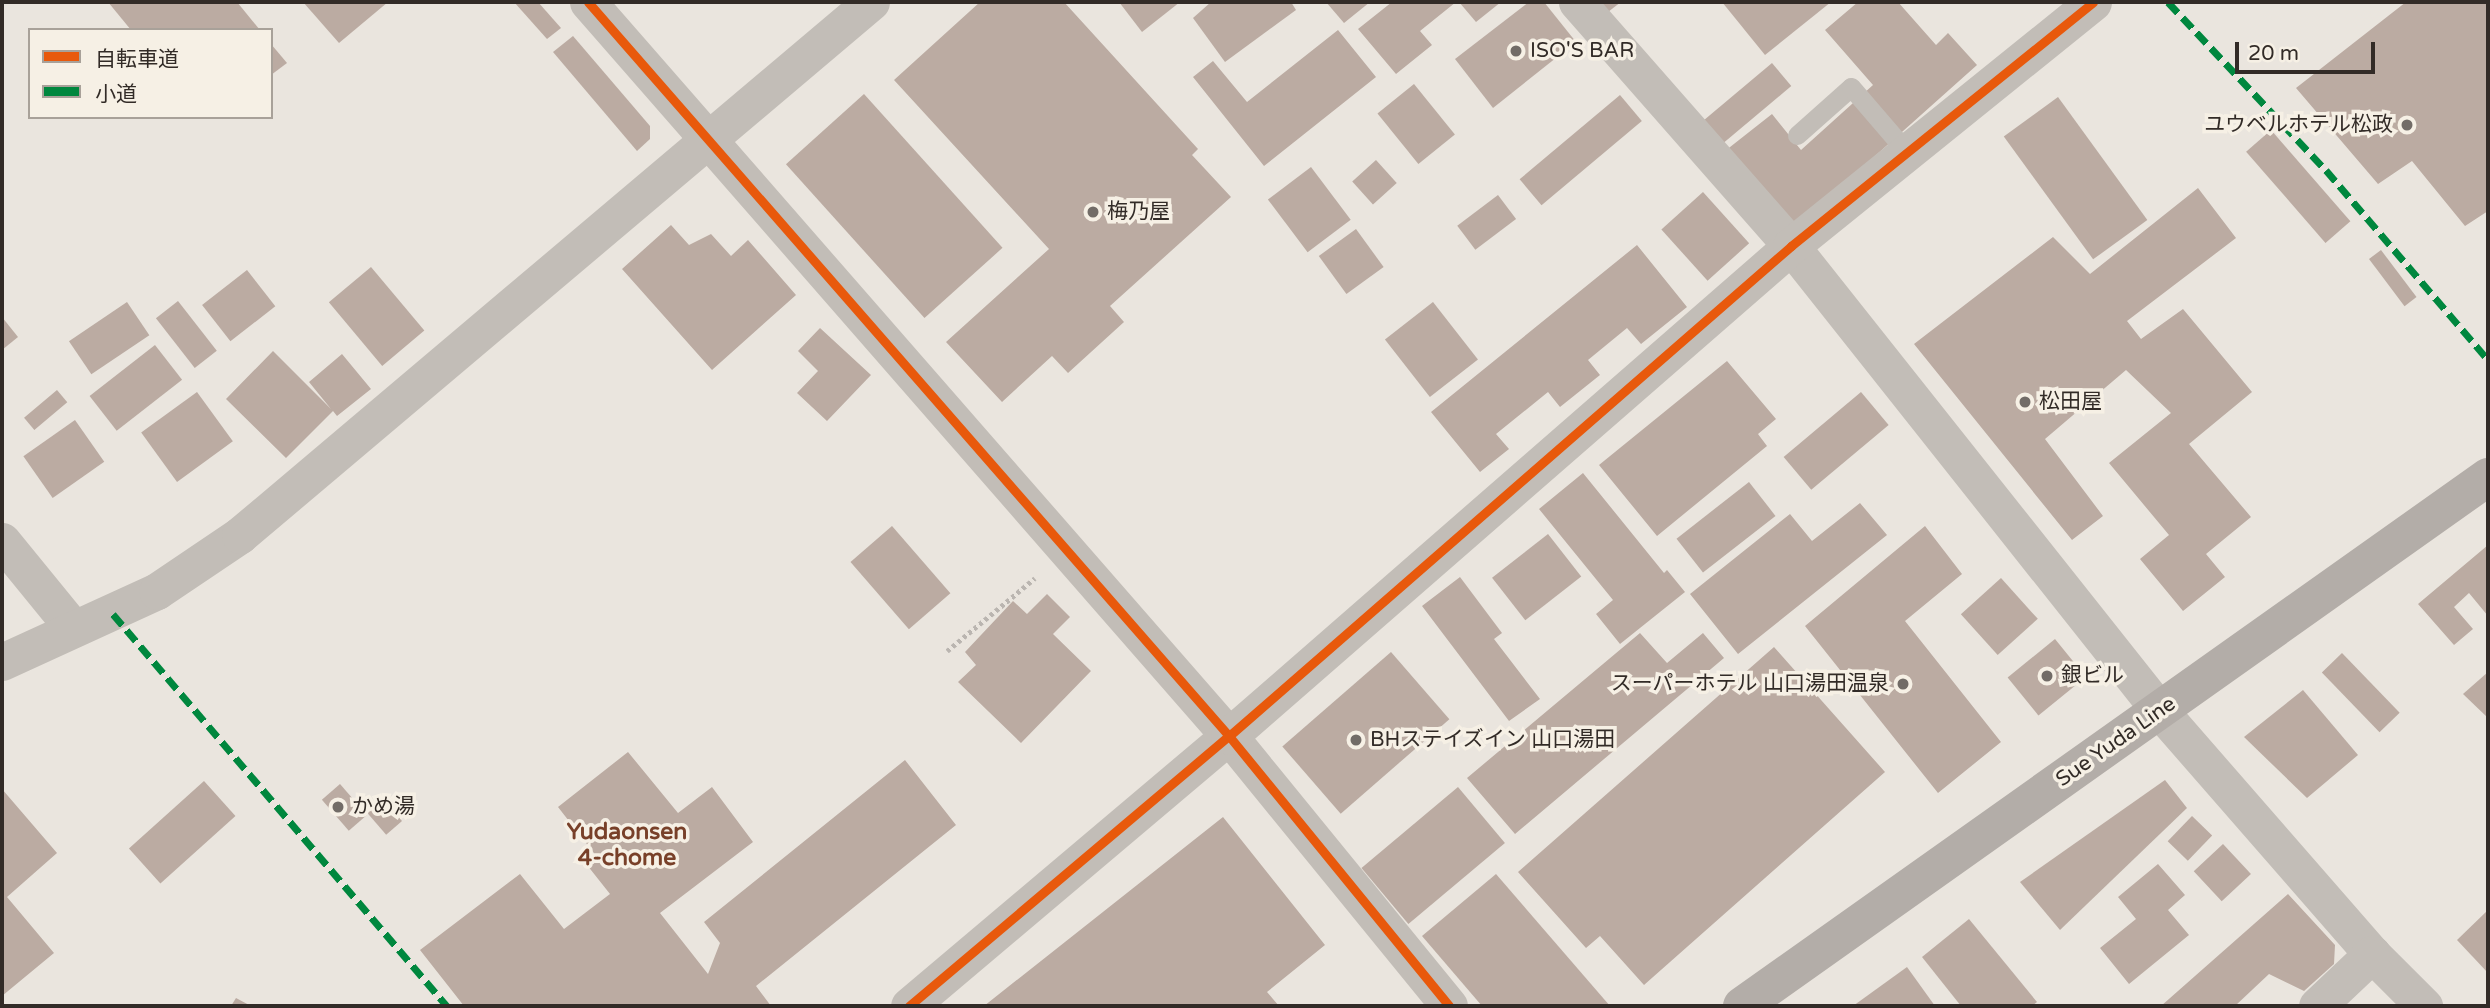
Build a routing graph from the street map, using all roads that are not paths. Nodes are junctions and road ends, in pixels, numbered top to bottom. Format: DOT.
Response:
graph roads {
  1 [pos="588,2"];
  2 [pos="871,2"];
  3 [pos="1577,2"];
  4 [pos="2093,2"];
  5 [pos="1797,135"];
  6 [pos="711,140"];
  7 [pos="1907,152"];
  8 [pos="1791,246"];
  9 [pos="2488,477"];
  10 [pos="2,541"];
  11 [pos="73,628"];
  12 [pos="2,663"];
  13 [pos="2160,711"];
  14 [pos="1229,736"];
  15 [pos="2372,954"];
  16 [pos="909,1006"];
  17 [pos="1449,1006"];
  18 [pos="1742,1006"];
  19 [pos="2317,1006"];
  20 [pos="2424,1006"];
  1 -- 6 [label="street"];
  2 -- 6 [label="street"];
  3 -- 8 [label="street"];
  4 -- 7 [label="street"];
  5 -- 7 [label="lane"];
  6 -- 11 [label="street"];
  6 -- 14 [label="street"];
  7 -- 8 [label="street"];
  8 -- 13 [label="street"];
  8 -- 14 [label="street"];
  9 -- 13 [label="main road, Sue Yuda Line"];
  10 -- 11 [label="street"];
  11 -- 12 [label="street"];
  13 -- 15 [label="street"];
  13 -- 18 [label="main road, Sue Yuda Line"];
  14 -- 16 [label="street"];
  14 -- 17 [label="street"];
  15 -- 19 [label="street"];
  15 -- 20 [label="street"];
}
